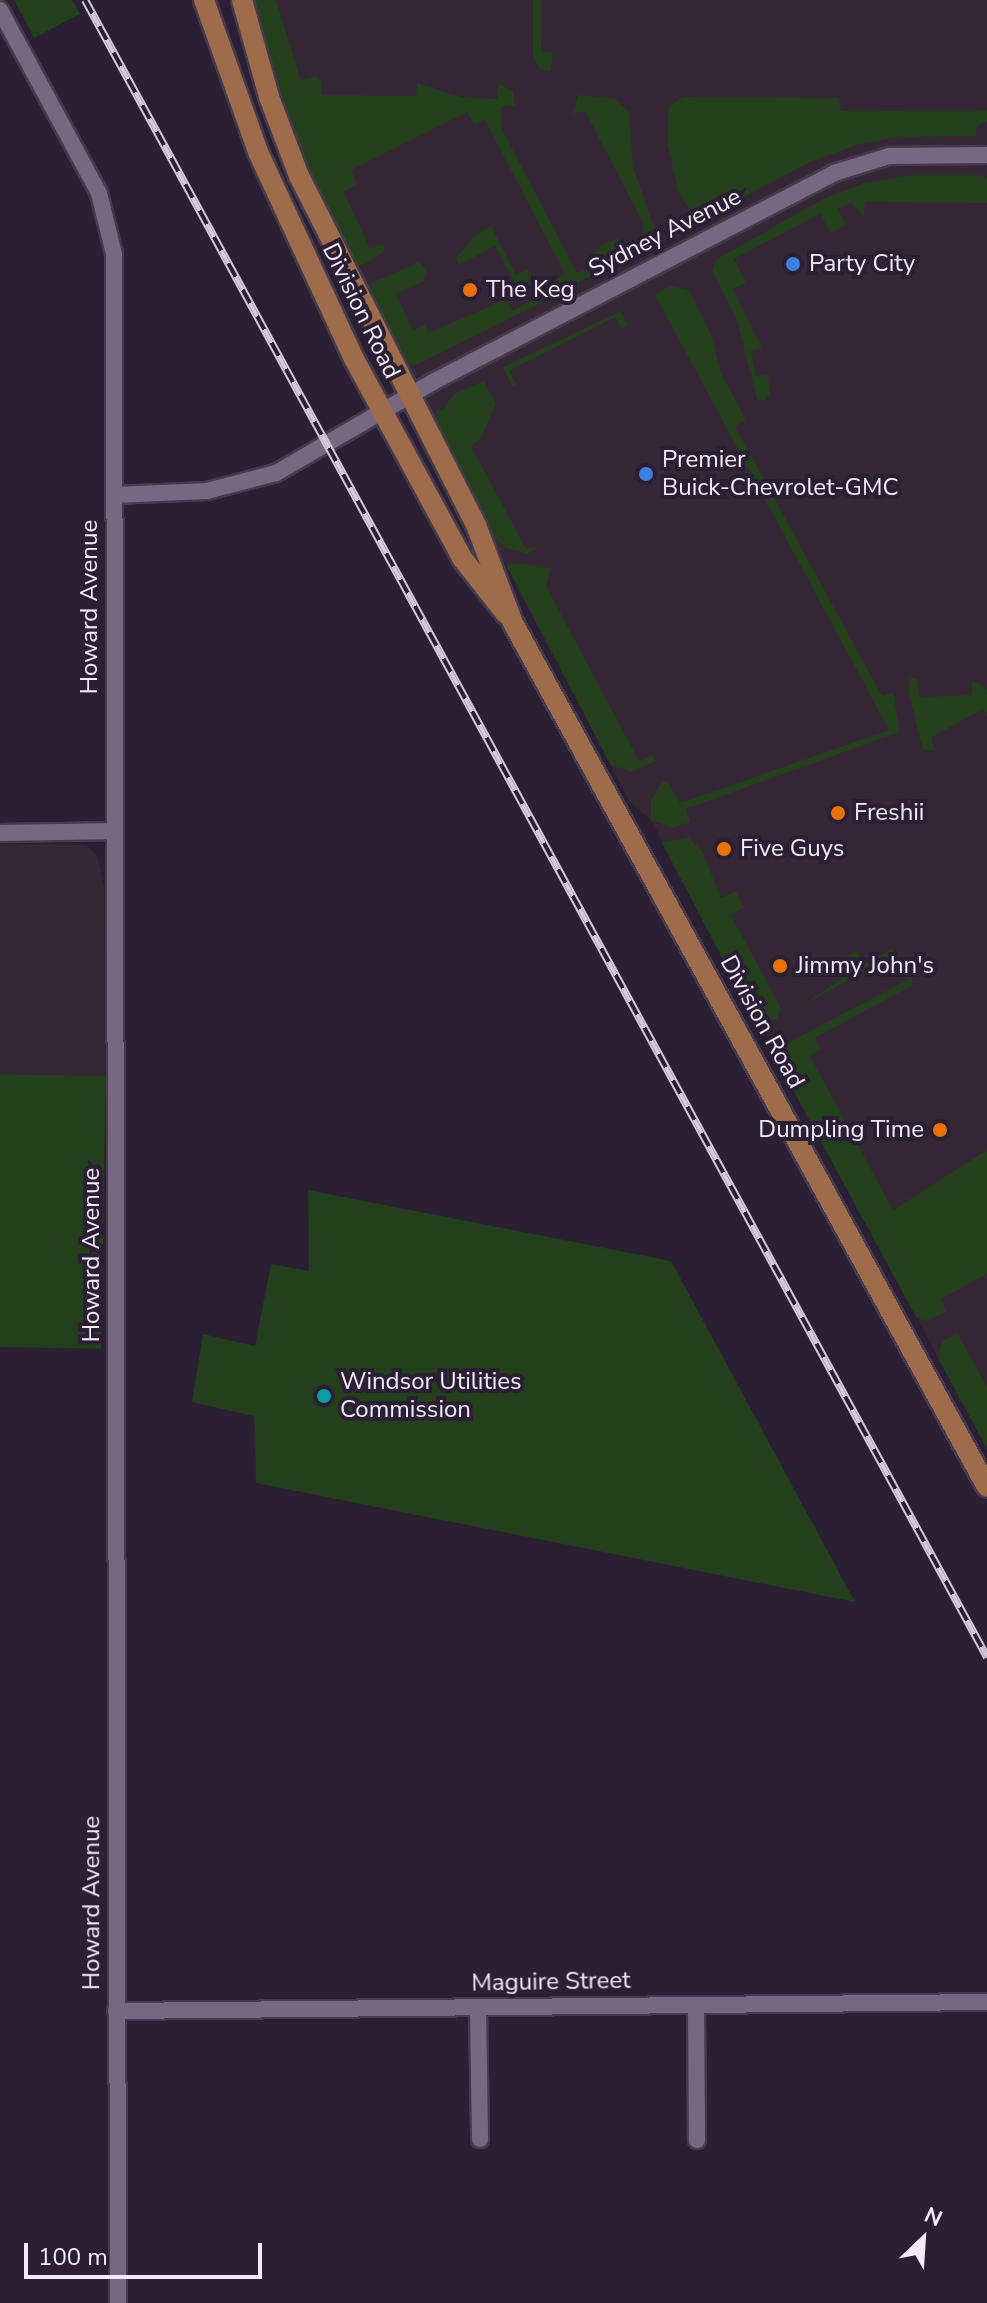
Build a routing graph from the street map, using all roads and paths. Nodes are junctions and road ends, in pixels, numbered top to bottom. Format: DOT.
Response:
graph roads {
  1 [pos="204,0"];
  2 [pos="242,0"];
  3 [pos="0,10"];
  4 [pos="987,155"];
  5 [pos="408,396"];
  6 [pos="382,412"];
  7 [pos="115,495"];
  8 [pos="513,623"];
  9 [pos="113,831"];
  10 [pos="0,833"];
  11 [pos="987,1487"];
  12 [pos="987,2002"];
  13 [pos="696,2005"];
  14 [pos="478,2007"];
  15 [pos="116,2011"];
  16 [pos="480,2139"];
  17 [pos="697,2140"];
  18 [pos="118,2303"];
  1 -- 6 [label="main road, Division Road"];
  2 -- 5 [label="main road, Division Road"];
  3 -- 7 [label="street, Howard Avenue"];
  4 -- 5 [label="street, Sydney Avenue"];
  5 -- 6 [label="street, Sydney Avenue"];
  5 -- 8 [label="main road, Division Road"];
  6 -- 7 [label="street, Sydney Avenue"];
  6 -- 8 [label="main road, Division Road"];
  7 -- 9 [label="street, Howard Avenue"];
  8 -- 11 [label="main road, Division Road"];
  9 -- 10 [label="street"];
  9 -- 15 [label="street, Howard Avenue"];
  12 -- 13 [label="street, Maguire Street"];
  13 -- 14 [label="street, Maguire Street"];
  13 -- 17 [label="street"];
  14 -- 15 [label="street, Maguire Street"];
  14 -- 16 [label="street"];
  15 -- 18 [label="street, Howard Avenue"];
}
